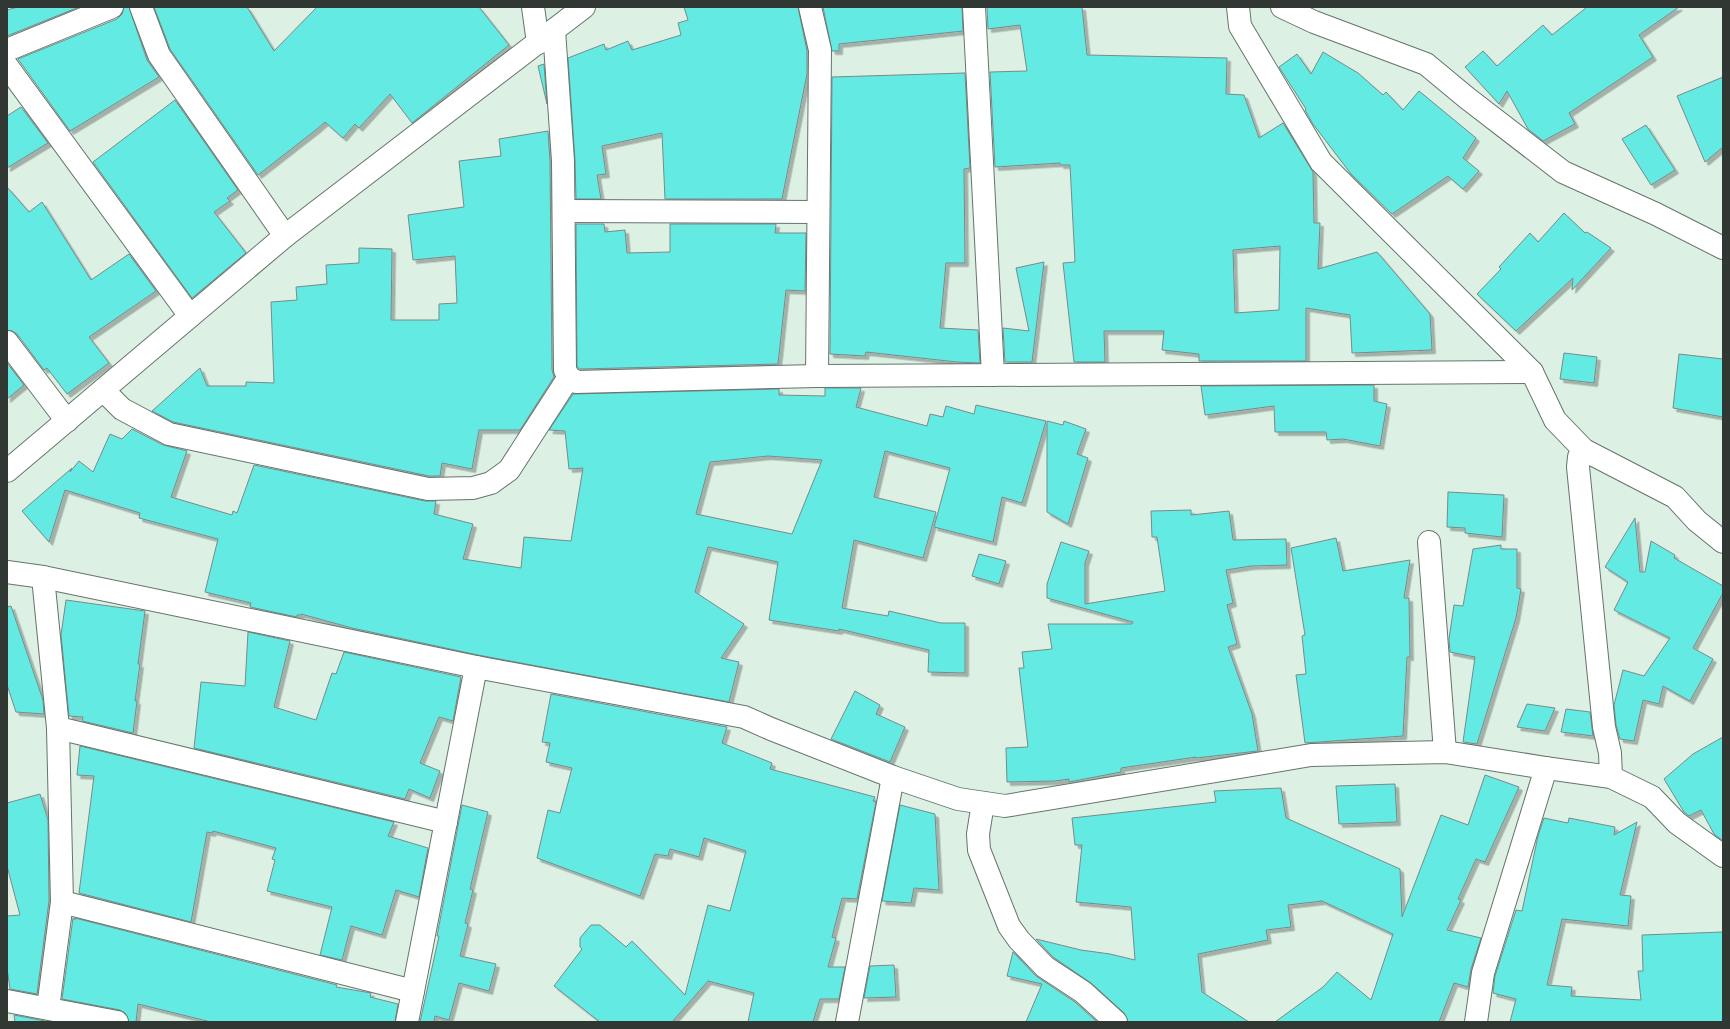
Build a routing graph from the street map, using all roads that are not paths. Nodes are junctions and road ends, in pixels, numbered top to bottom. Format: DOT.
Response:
graph roads {
  1 [pos="112,7"];
  2 [pos="141,7"];
  3 [pos="533,7"];
  4 [pos="584,7"];
  5 [pos="810,7"];
  6 [pos="974,7"];
  7 [pos="1238,7"];
  8 [pos="1282,7"];
  9 [pos="546,36"];
  10 [pos="7,50"];
  11 [pos="7,66"];
  12 [pos="564,211"];
  13 [pos="818,212"];
  14 [pos="284,236"];
  15 [pos="1723,248"];
  16 [pos="190,316"];
  17 [pos="7,342"];
  18 [pos="1532,372"];
  19 [pos="993,375"];
  20 [pos="817,376"];
  21 [pos="569,377"];
  22 [pos="102,390"];
  23 [pos="67,421"];
  24 [pos="1584,450"];
  25 [pos="7,471"];
  26 [pos="1429,542"];
  27 [pos="1723,542"];
  28 [pos="7,572"];
  29 [pos="43,577"];
  30 [pos="476,667"];
  31 [pos="58,728"];
  32 [pos="1445,752"];
  33 [pos="1546,768"];
  34 [pos="893,776"];
  35 [pos="1610,777"];
  36 [pos="983,804"];
  37 [pos="446,822"];
  38 [pos="1723,856"];
  39 [pos="62,902"];
  40 [pos="414,991"];
  41 [pos="7,1001"];
  42 [pos="48,1008"];
  43 [pos="117,1022"];
  44 [pos="408,1022"];
  45 [pos="847,1022"];
  46 [pos="1116,1022"];
  47 [pos="1476,1022"];
  1 -- 10 [label="street"];
  2 -- 14 [label="street"];
  3 -- 9 [label="street"];
  4 -- 9 [label="street"];
  5 -- 13 [label="street"];
  6 -- 19 [label="street"];
  7 -- 18 [label="street"];
  8 -- 15 [label="street"];
  9 -- 12 [label="street"];
  9 -- 14 [label="street"];
  11 -- 16 [label="street"];
  12 -- 13 [label="street"];
  12 -- 21 [label="street"];
  13 -- 20 [label="street"];
  14 -- 16 [label="street"];
  16 -- 22 [label="street"];
  17 -- 23 [label="street"];
  18 -- 19 [label="street"];
  18 -- 24 [label="street"];
  19 -- 20 [label="street"];
  20 -- 21 [label="street"];
  21 -- 22 [label="street"];
  22 -- 23 [label="street"];
  23 -- 25 [label="street"];
  24 -- 27 [label="street"];
  24 -- 35 [label="street"];
  26 -- 32 [label="street"];
  28 -- 29 [label="street"];
  29 -- 30 [label="street"];
  29 -- 31 [label="street"];
  30 -- 34 [label="street"];
  30 -- 37 [label="street"];
  31 -- 37 [label="street"];
  31 -- 39 [label="street"];
  32 -- 33 [label="street"];
  32 -- 36 [label="street"];
  33 -- 35 [label="street"];
  33 -- 47 [label="street"];
  34 -- 36 [label="street"];
  34 -- 45 [label="street"];
  35 -- 38 [label="street"];
  36 -- 46 [label="street"];
  37 -- 40 [label="street"];
  39 -- 40 [label="street"];
  39 -- 42 [label="street"];
  40 -- 44 [label="street"];
  41 -- 42 [label="street"];
  42 -- 43 [label="street"];
}
